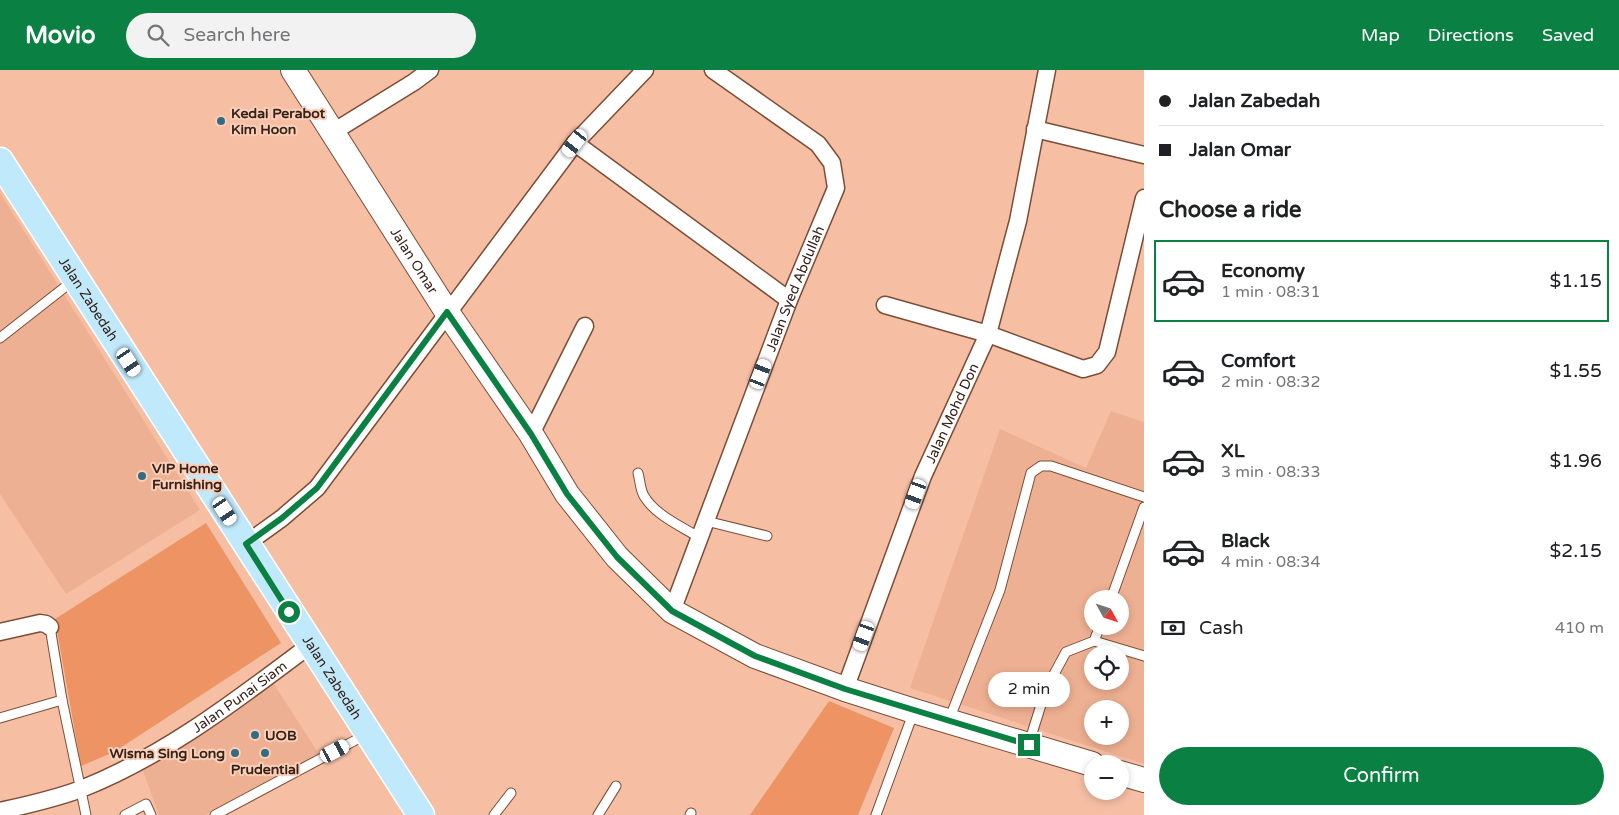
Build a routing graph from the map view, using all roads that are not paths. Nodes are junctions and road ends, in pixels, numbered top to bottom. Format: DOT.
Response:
graph roads {
  1 [pos="293,70"];
  2 [pos="430,70"];
  3 [pos="645,70"];
  4 [pos="713,70"];
  5 [pos="1047,70"];
  6 [pos="1035,129"];
  7 [pos="333,132"];
  8 [pos="575,143"];
  9 [pos="1144,155"];
  10 [pos="0,161"];
  11 [pos="1144,198"];
  12 [pos="75,279"];
  13 [pos="789,300"];
  14 [pos="885,305"];
  15 [pos="447,312"];
  16 [pos="585,326"];
  17 [pos="988,334"];
  18 [pos="0,338"];
  19 [pos="531,434"];
  20 [pos="638,473"];
  21 [pos="1144,498"];
  22 [pos="1144,508"];
  23 [pos="706,522"];
  24 [pos="767,536"];
  25 [pos="700,538"];
  26 [pos="246,544"];
  27 [pos="1114,590"];
  28 [pos="672,611"];
  29 [pos="50,627"];
  30 [pos="0,632"];
  31 [pos="1096,635"];
  32 [pos="1094,641"];
  33 [pos="310,645"];
  34 [pos="1144,656"];
  35 [pos="845,689"];
  36 [pos="62,700"];
  37 [pos="914,711"];
  38 [pos="0,718"];
  39 [pos="949,720"];
  40 [pos="369,733"];
  41 [pos="1029,745"];
  42 [pos="1084,762"];
  43 [pos="1129,776"];
  44 [pos="1144,780"];
  45 [pos="616,786"];
  46 [pos="80,789"];
  47 [pos="511,793"];
  48 [pos="35,809"];
  49 [pos="0,811"];
  50 [pos="86,815"];
  51 [pos="125,815"];
  52 [pos="151,815"];
  53 [pos="215,815"];
  54 [pos="421,815"];
  55 [pos="494,815"];
  56 [pos="598,815"];
  57 [pos="876,815"];
  1 -- 7 [label="street, Jalan Omar"];
  2 -- 7 [label="street"];
  3 -- 8 [label="street"];
  4 -- 13 [label="street, Jalan Syed Abdullah"];
  5 -- 6 [label="street, Jalan Mohd Don"];
  6 -- 9 [label="street"];
  6 -- 17 [label="street, Jalan Mohd Don"];
  7 -- 15 [label="street, Jalan Omar"];
  8 -- 13 [label="street"];
  8 -- 15 [label="street"];
  10 -- 12 [label="main road, Jalan Zabedah"];
  11 -- 17 [label="street"];
  12 -- 18 [label="lane"];
  12 -- 26 [label="main road, Jalan Zabedah"];
  13 -- 23 [label="street, Jalan Syed Abdullah"];
  14 -- 17 [label="street"];
  15 -- 19 [label="street, Jalan Omar"];
  15 -- 26 [label="street"];
  16 -- 19 [label="street"];
  17 -- 35 [label="street, Jalan Mohd Don"];
  19 -- 28 [label="street, Jalan Omar"];
  20 -- 25 [label="lane"];
  21 -- 39 [label="lane"];
  22 -- 27 [label="lane"];
  23 -- 24 [label="lane"];
  23 -- 25 [label="street, Jalan Syed Abdullah"];
  25 -- 28 [label="street, Jalan Syed Abdullah"];
  26 -- 33 [label="main road, Jalan Zabedah"];
  28 -- 35 [label="street, Jalan Omar"];
  29 -- 30 [label="street"];
  29 -- 36 [label="lane"];
  31 -- 32 [label="lane"];
  32 -- 34 [label="lane"];
  32 -- 41 [label="lane"];
  33 -- 40 [label="main road, Jalan Zabedah"];
  33 -- 46 [label="street, Jalan Punai Siam"];
  35 -- 37 [label="street, Jalan Omar"];
  36 -- 38 [label="lane"];
  36 -- 46 [label="lane"];
  37 -- 39 [label="street, Jalan Omar"];
  37 -- 57 [label="lane"];
  39 -- 41 [label="street, Jalan Omar"];
  40 -- 53 [label="lane"];
  40 -- 54 [label="main road, Jalan Zabedah"];
  41 -- 42 [label="street, Jalan Omar"];
  43 -- 44 [label="street"];
  45 -- 56 [label="lane"];
  46 -- 48 [label="street, Jalan Punai Siam"];
  46 -- 50 [label="lane"];
  47 -- 55 [label="lane"];
  48 -- 49 [label="street, Jalan Punai Siam"];
  51 -- 52 [label="lane"];
}
